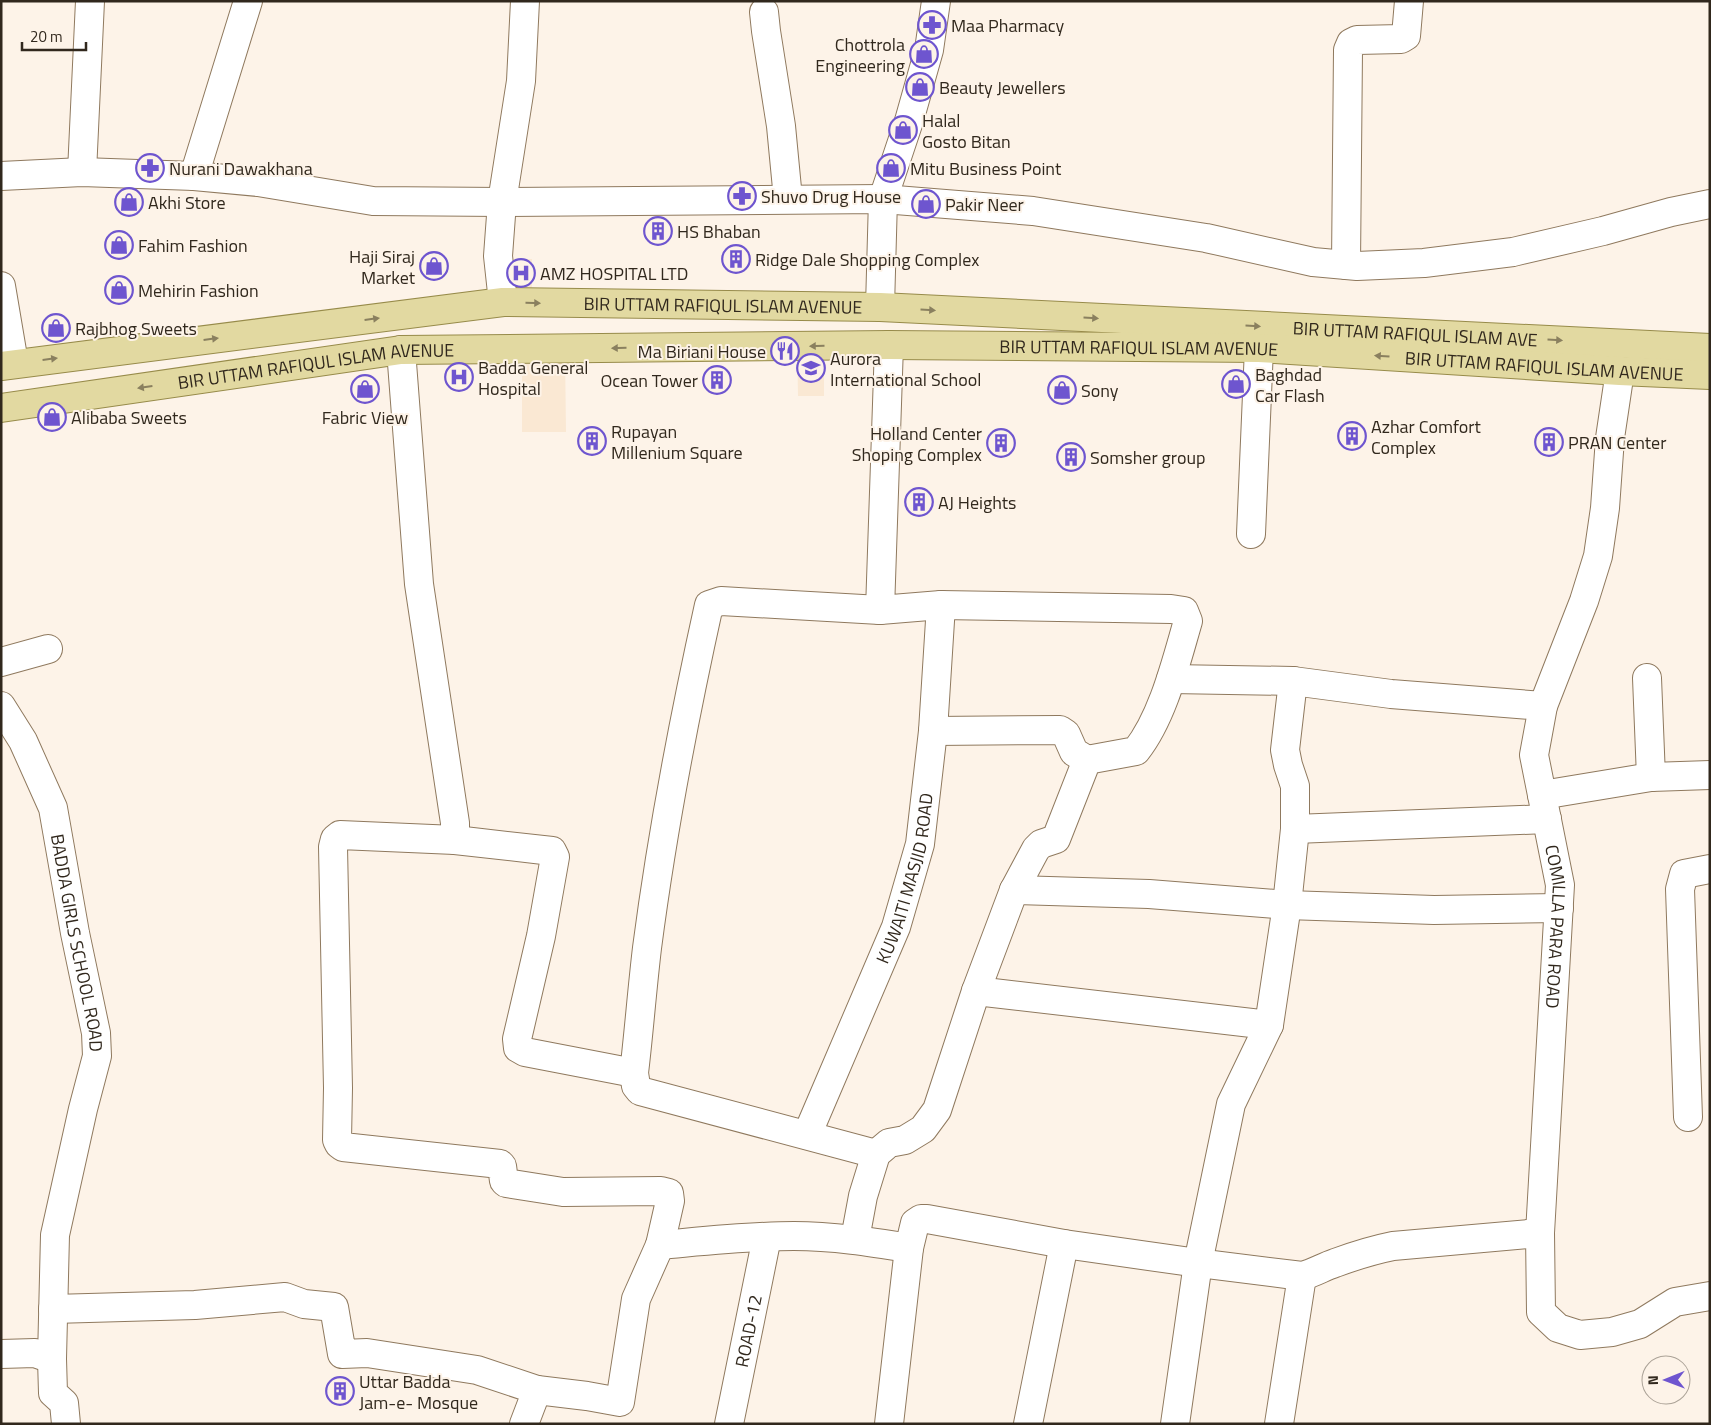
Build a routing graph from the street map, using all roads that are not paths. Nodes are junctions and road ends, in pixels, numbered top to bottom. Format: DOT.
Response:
graph roads {
  1 [pos="90,1"];
  2 [pos="248,1"];
  3 [pos="525,1"];
  4 [pos="936,1"];
  5 [pos="1409,1"];
  6 [pos="764,12"];
  7 [pos="82,172"];
  8 [pos="1,176"];
  9 [pos="194,176"];
  10 [pos="788,199"];
  11 [pos="883,199"];
  12 [pos="502,202"];
  13 [pos="1710,204"];
  14 [pos="1346,265"];
  15 [pos="1,286"];
  16 [pos="503,302"];
  17 [pos="880,308"];
  18 [pos="889,345"];
  19 [pos="1259,348"];
  20 [pos="1710,348"];
  21 [pos="401,350"];
  22 [pos="8,364"];
  23 [pos="1620,371"];
  24 [pos="1710,375"];
  25 [pos="1,408"];
  26 [pos="1251,534"];
  27 [pos="941,605"];
  28 [pos="880,610"];
  29 [pos="48,649"];
  30 [pos="1,662"];
  31 [pos="1646,678"];
  32 [pos="1170,679"];
  33 [pos="1293,681"];
  34 [pos="1,706"];
  35 [pos="1543,706"];
  36 [pos="934,731"];
  37 [pos="1087,760"];
  38 [pos="1710,775"];
  39 [pos="1651,777"];
  40 [pos="1544,807"];
  41 [pos="1296,828"];
  42 [pos="456,840"];
  43 [pos="1710,869"];
  44 [pos="1014,890"];
  45 [pos="1287,905"];
  46 [pos="1560,908"];
  47 [pos="976,991"];
  48 [pos="1269,1025"];
  49 [pos="634,1073"];
  50 [pos="1688,1117"];
  51 [pos="807,1135"];
  52 [pos="876,1154"];
  53 [pos="1540,1232"];
  54 [pos="767,1237"];
  55 [pos="856,1239"];
  56 [pos="1064,1244"];
  57 [pos="660,1245"];
  58 [pos="909,1248"];
  59 [pos="1198,1263"];
  60 [pos="1302,1276"];
  61 [pos="1710,1296"];
  62 [pos="53,1309"];
  63 [pos="1,1354"];
  64 [pos="52,1359"];
  65 [pos="537,1390"];
  66 [pos="66,1424"];
  67 [pos="524,1424"];
  68 [pos="729,1424"];
  69 [pos="890,1424"];
  70 [pos="1028,1424"];
  71 [pos="1175,1424"];
  72 [pos="1279,1424"];
  1 -- 7 [label="street"];
  2 -- 9 [label="street"];
  3 -- 12 [label="street"];
  4 -- 11 [label="street"];
  5 -- 14 [label="street"];
  6 -- 10 [label="street"];
  7 -- 8 [label="street"];
  7 -- 9 [label="street"];
  9 -- 12 [label="street"];
  10 -- 11 [label="street"];
  10 -- 12 [label="street"];
  11 -- 14 [label="street"];
  11 -- 17 [label="street"];
  12 -- 16 [label="street"];
  13 -- 14 [label="street"];
  15 -- 22 [label="street"];
  16 -- 17 [label="main road, BIR UTTAM RAFIQUL ISLAM AVENUE, one-way"];
  22 -- 16 [label="main road, BIR UTTAM RAFIQUL ISLAM AVENUE, one-way"];
  17 -- 20 [label="main road, BIR UTTAM RAFIQUL ISLAM AVE, one-way"];
  18 -- 19 [label="main road, BIR UTTAM RAFIQUL ISLAM AVENUE"];
  18 -- 21 [label="main road, BIR UTTAM RAFIQUL ISLAM AVENUE, one-way"];
  18 -- 28 [label="street"];
  23 -- 19 [label="main road, BIR UTTAM RAFIQUL ISLAM AVENUE, one-way"];
  19 -- 26 [label="street"];
  21 -- 25 [label="main road, BIR UTTAM RAFIQUL ISLAM AVENUE, one-way"];
  21 -- 42 [label="street"];
  23 -- 24 [label="main road, BIR UTTAM RAFIQUL ISLAM AVENUE"];
  23 -- 35 [label="street, COMILLA PARA ROAD"];
  27 -- 28 [label="street"];
  27 -- 32 [label="street"];
  27 -- 36 [label="street, KUWAITI MASJID ROAD"];
  28 -- 49 [label="street"];
  29 -- 30 [label="street"];
  31 -- 39 [label="street"];
  32 -- 33 [label="street"];
  32 -- 37 [label="street"];
  33 -- 35 [label="street"];
  33 -- 41 [label="street"];
  34 -- 62 [label="street, BADDA GIRLS SCHOOL ROAD"];
  35 -- 40 [label="street, COMILLA PARA ROAD"];
  36 -- 37 [label="street"];
  36 -- 51 [label="street, KUWAITI MASJID ROAD"];
  37 -- 44 [label="street"];
  38 -- 39 [label="street"];
  39 -- 40 [label="street"];
  40 -- 41 [label="street"];
  40 -- 46 [label="street, COMILLA PARA ROAD"];
  41 -- 45 [label="street"];
  42 -- 49 [label="street"];
  42 -- 57 [label="street"];
  43 -- 50 [label="street"];
  44 -- 45 [label="street"];
  44 -- 47 [label="street"];
  45 -- 46 [label="street"];
  45 -- 48 [label="street"];
  46 -- 53 [label="street, COMILLA PARA ROAD"];
  47 -- 48 [label="street"];
  47 -- 52 [label="street"];
  48 -- 59 [label="street"];
  49 -- 51 [label="street"];
  51 -- 52 [label="street"];
  52 -- 55 [label="street"];
  53 -- 60 [label="street"];
  53 -- 61 [label="street, COMILLA PARA ROAD"];
  54 -- 55 [label="street"];
  54 -- 57 [label="street"];
  54 -- 68 [label="street, ROAD-12"];
  55 -- 58 [label="street"];
  56 -- 58 [label="street"];
  56 -- 59 [label="street"];
  56 -- 70 [label="street"];
  57 -- 65 [label="street"];
  58 -- 69 [label="street"];
  59 -- 60 [label="street"];
  59 -- 71 [label="street"];
  60 -- 72 [label="street"];
  62 -- 64 [label="street, BADDA GIRLS SCHOOL ROAD"];
  62 -- 65 [label="street"];
  63 -- 64 [label="street"];
  64 -- 66 [label="street, BADDA GIRLS SCHOOL ROAD"];
  65 -- 67 [label="street"];
}
